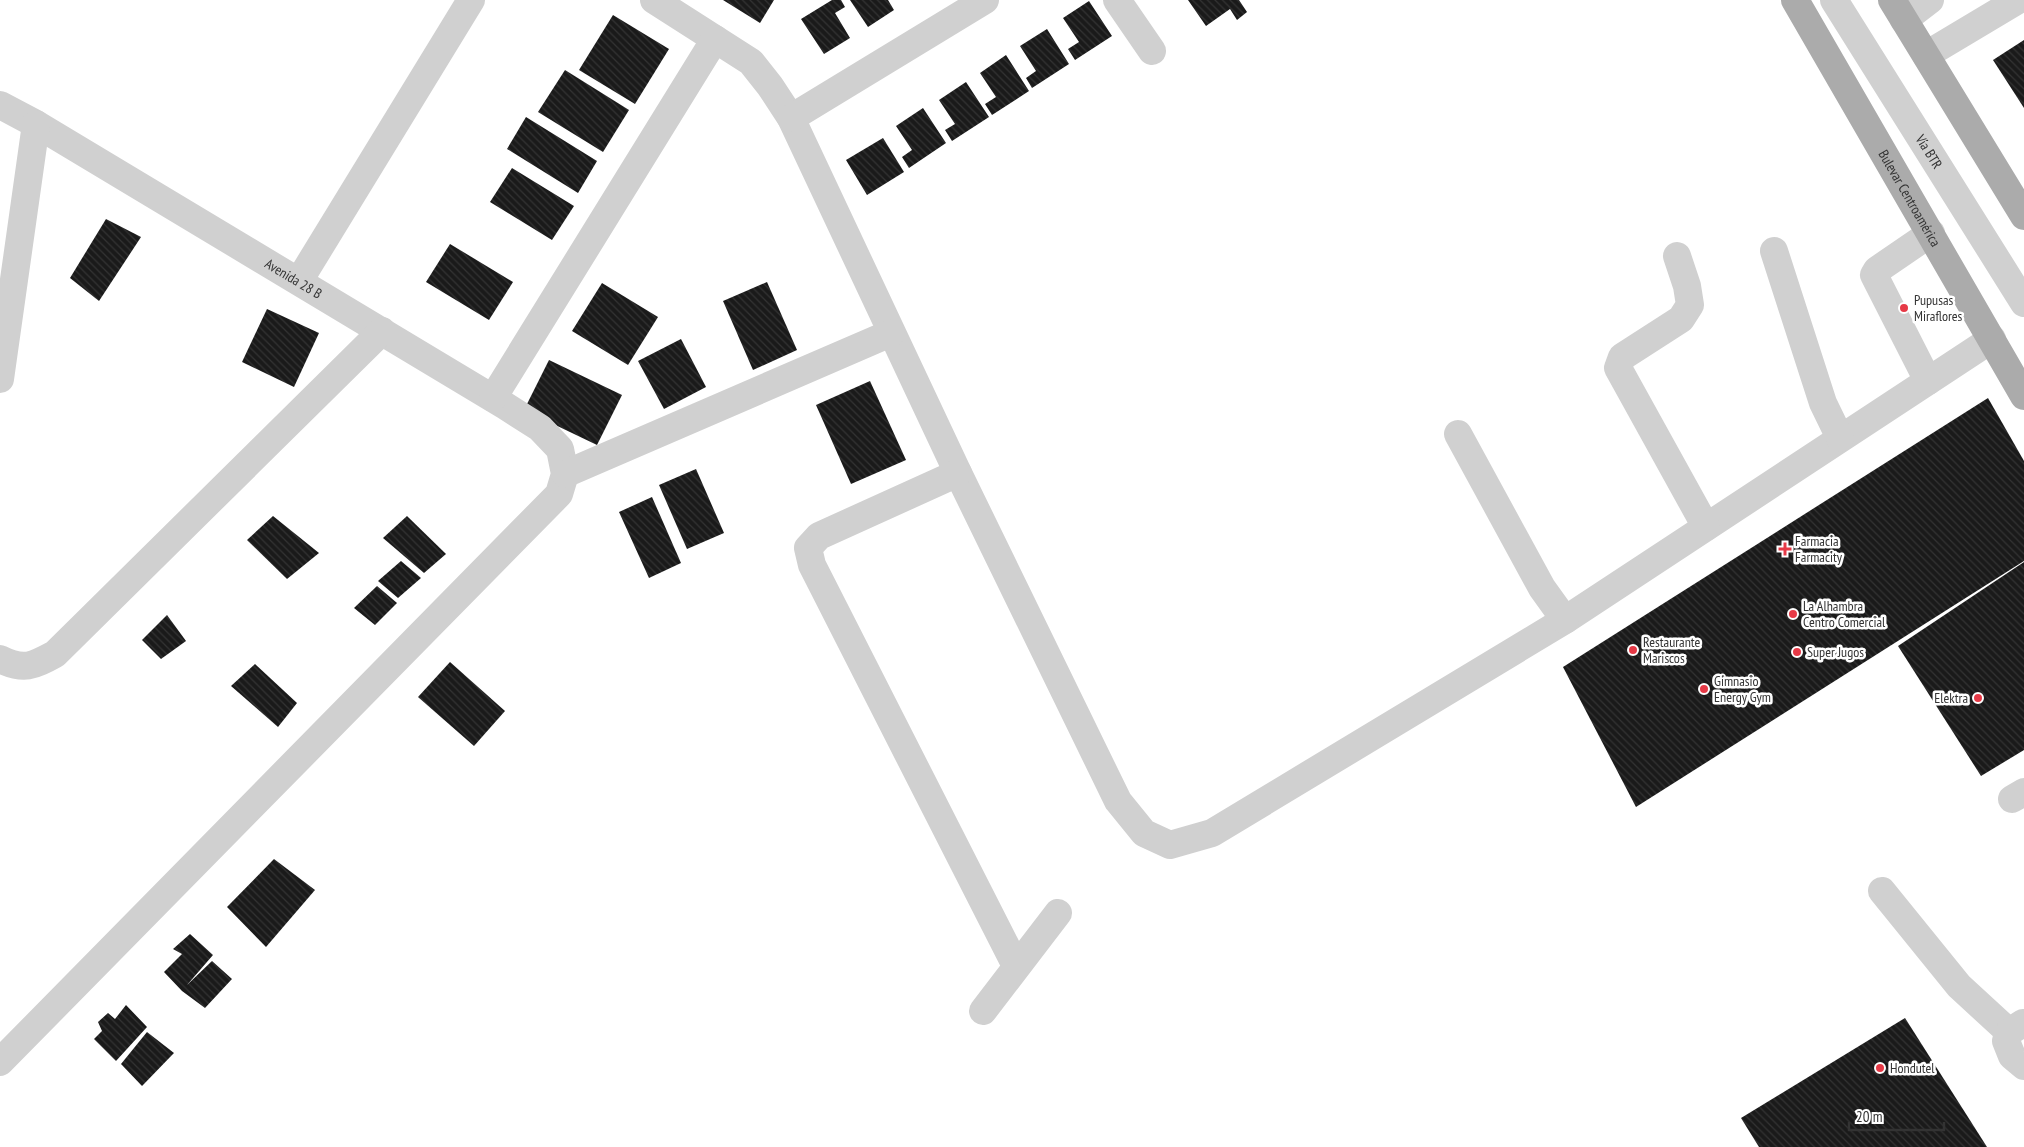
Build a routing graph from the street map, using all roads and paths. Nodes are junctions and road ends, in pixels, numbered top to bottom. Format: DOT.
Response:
graph roads {
  1 [pos="471,0"];
  2 [pos="654,0"];
  3 [pos="984,0"];
  4 [pos="1117,0"];
  5 [pos="1795,0"];
  6 [pos="1834,0"];
  7 [pos="1930,0"];
  8 [pos="2018,0"];
  9 [pos="1898,10"];
  10 [pos="715,39"];
  11 [pos="1152,51"];
  12 [pos="1926,56"];
  13 [pos="0,104"];
  14 [pos="791,118"];
  15 [pos="36,124"];
  16 [pos="2024,216"];
  17 [pos="1936,241"];
  18 [pos="1774,252"];
  19 [pos="1677,256"];
  20 [pos="299,281"];
  21 [pos="2024,303"];
  22 [pos="382,331"];
  23 [pos="891,333"];
  24 [pos="1992,339"];
  25 [pos="2024,362"];
  26 [pos="0,379"];
  27 [pos="1928,381"];
  28 [pos="2024,396"];
  29 [pos="493,398"];
  30 [pos="1458,434"];
  31 [pos="1840,438"];
  32 [pos="958,473"];
  33 [pos="565,474"];
  34 [pos="1706,527"];
  35 [pos="1566,620"];
  36 [pos="0,659"];
  37 [pos="1882,891"];
  38 [pos="1058,913"];
  39 [pos="1016,966"];
  40 [pos="983,1011"];
  41 [pos="2016,1027"];
  42 [pos="0,1062"];
  43 [pos="2024,1066"];
  1 -- 20 [label="street"];
  2 -- 10 [label="street"];
  3 -- 14 [label="street"];
  4 -- 11 [label="street"];
  5 -- 17 [label="main road, Bulevar Centroamérica"];
  6 -- 21 [label="street, Vía BTR"];
  7 -- 9 [label="street"];
  8 -- 12 [label="street"];
  9 -- 12 [label="main road"];
  10 -- 14 [label="street"];
  10 -- 29 [label="street"];
  12 -- 16 [label="main road"];
  13 -- 15 [label="street, Avenida 28 B"];
  14 -- 23 [label="street"];
  15 -- 20 [label="street, Avenida 28 B"];
  15 -- 26 [label="street"];
  17 -- 24 [label="main road, Bulevar Centroamérica"];
  17 -- 25 [label="main road"];
  17 -- 27 [label="street"];
  18 -- 31 [label="street"];
  19 -- 34 [label="street"];
  20 -- 22 [label="street, Avenida 28 B"];
  22 -- 29 [label="street, Avenida 28 B"];
  22 -- 36 [label="street"];
  23 -- 32 [label="street"];
  23 -- 33 [label="street"];
  24 -- 27 [label="street"];
  24 -- 28 [label="main road, Bulevar Centroamérica"];
  27 -- 31 [label="street"];
  29 -- 33 [label="street, Avenida 28 B"];
  30 -- 35 [label="street"];
  31 -- 34 [label="street"];
  32 -- 35 [label="street"];
  32 -- 39 [label="street"];
  33 -- 42 [label="street"];
  34 -- 35 [label="street"];
  37 -- 41 [label="street"];
  38 -- 39 [label="street"];
  39 -- 40 [label="street"];
  41 -- 43 [label="street"];
}
